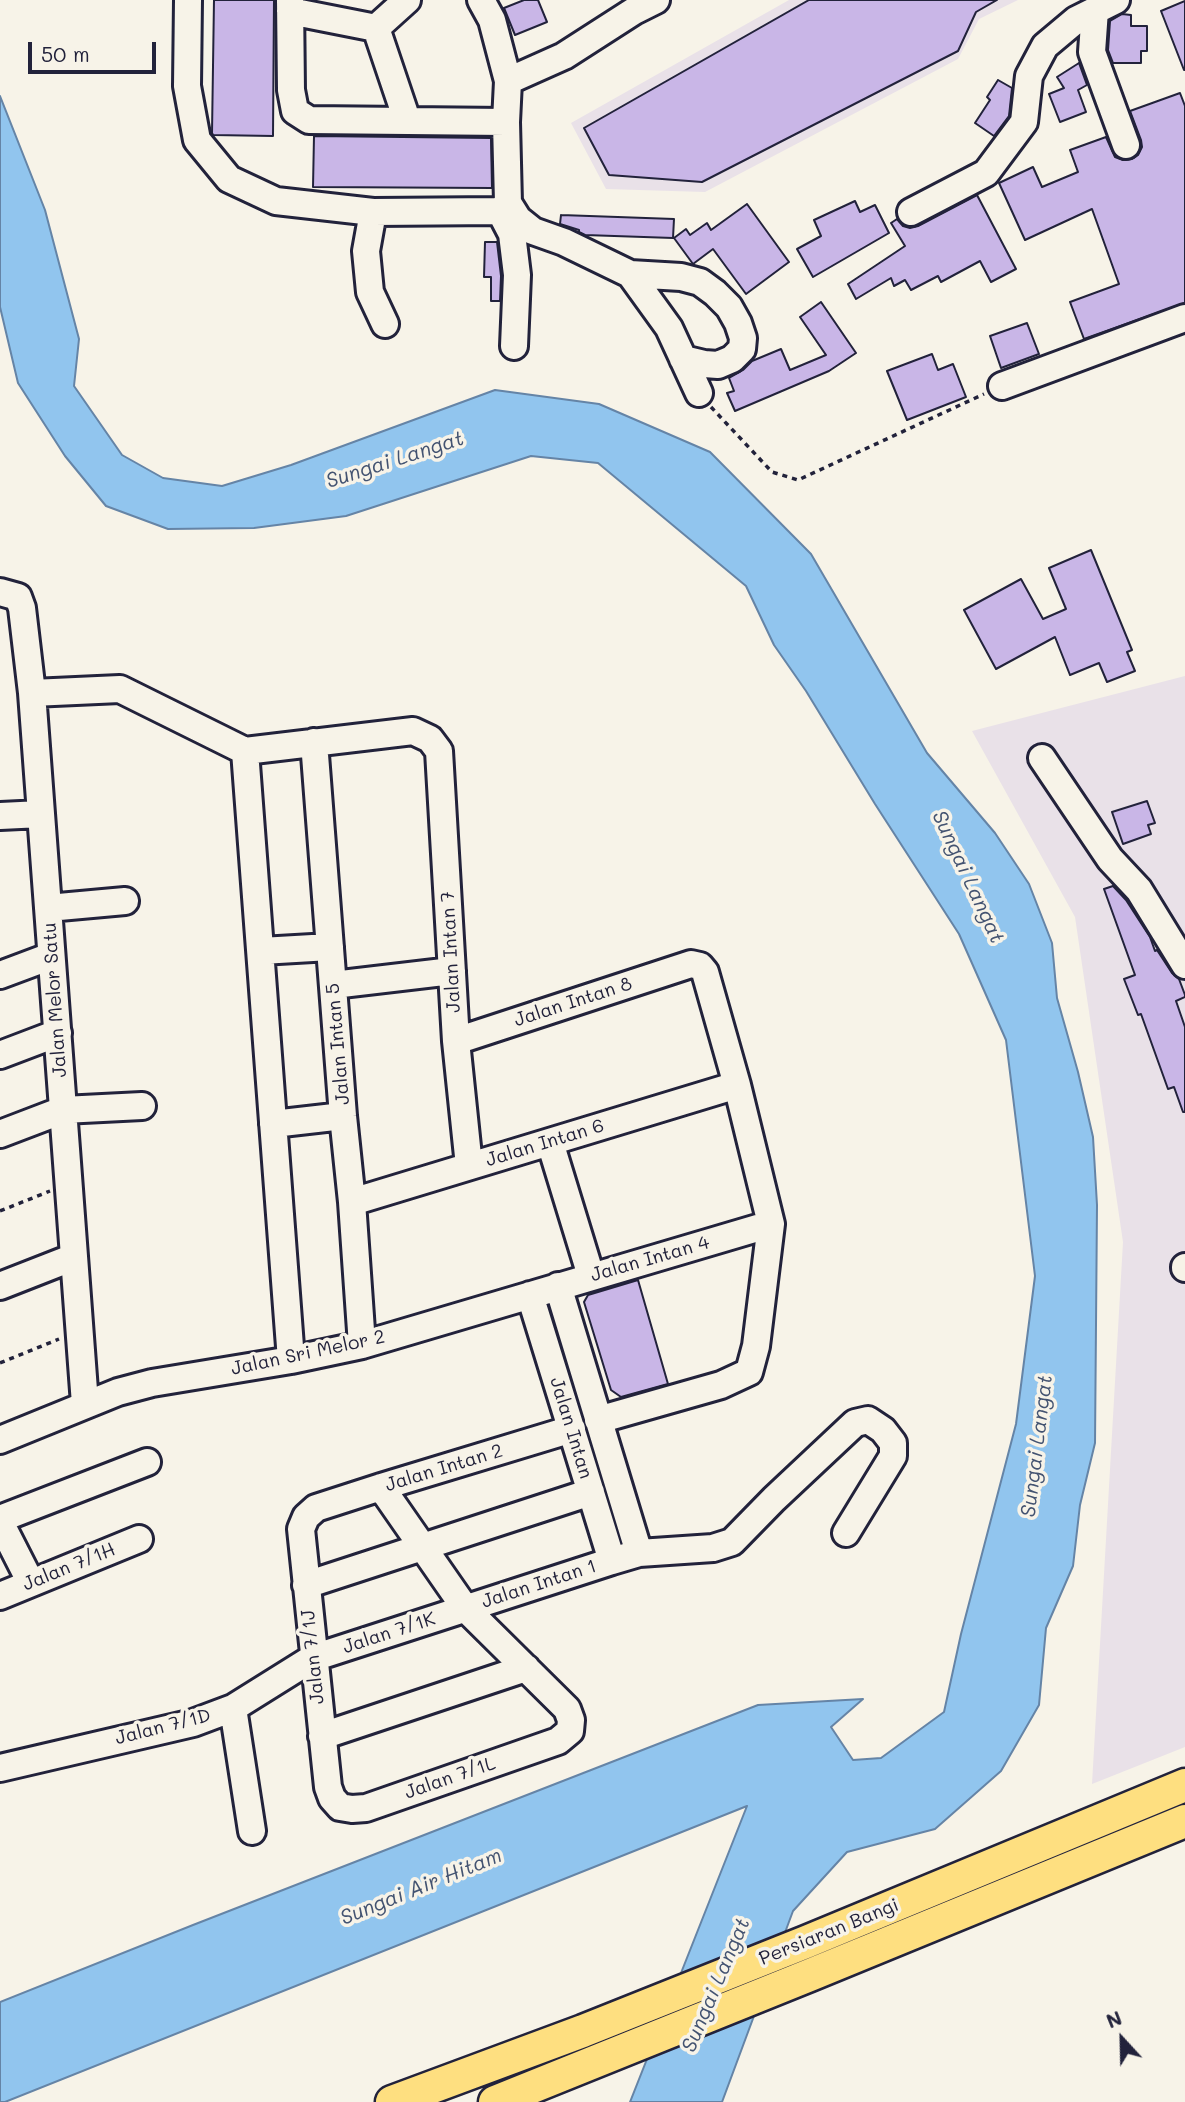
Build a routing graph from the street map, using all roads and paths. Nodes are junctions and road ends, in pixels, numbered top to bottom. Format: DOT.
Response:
graph roads {
  1 [pos="188,0"];
  2 [pos="481,0"];
  3 [pos="656,0"];
  4 [pos="395,3"];
  5 [pos="1105,5"];
  6 [pos="290,6"];
  7 [pos="376,29"];
  8 [pos="508,81"];
  9 [pos="407,120"];
  10 [pos="506,122"];
  11 [pos="1126,145"];
  12 [pos="504,207"];
  13 [pos="373,212"];
  14 [pos="911,212"];
  15 [pos="630,274"];
  16 [pos="1185,318"];
  17 [pos="385,324"];
  18 [pos="514,346"];
  19 [pos="683,359"];
  20 [pos="1002,386"];
  21 [pos="699,393"];
  22 [pos="9,595"];
  23 [pos="32,693"];
  24 [pos="314,742"];
  25 [pos="245,751"];
  26 [pos="1042,758"];
  27 [pos="41,814"];
  28 [pos="0,816"];
  29 [pos="125,901"];
  30 [pos="48,908"];
  31 [pos="330,947"];
  32 [pos="261,951"];
  33 [pos="51,956"];
  34 [pos="1185,965"];
  35 [pos="452,971"];
  36 [pos="0,975"];
  37 [pos="333,985"];
  38 [pos="58,1033"];
  39 [pos="456,1041"];
  40 [pos="0,1055"];
  41 [pos="737,1085"];
  42 [pos="142,1106"];
  43 [pos="63,1110"];
  44 [pos="343,1116"];
  45 [pos="274,1124"];
  46 [pos="0,1134"];
  47 [pos="550,1142"];
  48 [pos="469,1166"];
  49 [pos="67,1184"];
  50 [pos="352,1202"];
  51 [pos="0,1211"];
  52 [pos="771,1224"];
  53 [pos="74,1257"];
  54 [pos="591,1276"];
  55 [pos="0,1286"];
  56 [pos="558,1286"];
  57 [pos="530,1295"];
  58 [pos="79,1331"];
  59 [pos="362,1345"];
  60 [pos="291,1360"];
  61 [pos="0,1363"];
  62 [pos="85,1404"];
  63 [pos="598,1420"];
  64 [pos="572,1429"];
  65 [pos="0,1440"];
  66 [pos="147,1462"];
  67 [pos="381,1487"];
  68 [pos="591,1492"];
  69 [pos="316,1508"];
  70 [pos="0,1521"];
  71 [pos="846,1532"];
  72 [pos="139,1539"];
  73 [pos="422,1546"];
  74 [pos="639,1553"];
  75 [pos="612,1561"];
  76 [pos="31,1583"];
  77 [pos="306,1585"];
  78 [pos="0,1596"];
  79 [pos="465,1608"];
  80 [pos="313,1658"];
  81 [pos="526,1668"];
  82 [pos="233,1708"];
  83 [pos="322,1736"];
  84 [pos="0,1768"];
  85 [pos="1185,1785"];
  86 [pos="340,1807"];
  87 [pos="1185,1821"];
  88 [pos="252,1831"];
  89 [pos="392,2102"];
  90 [pos="495,2102"];
  1 -- 13 [label="street"];
  2 -- 8 [label="street"];
  3 -- 8 [label="street"];
  4 -- 7 [label="street"];
  5 -- 11 [label="street"];
  5 -- 14 [label="street"];
  6 -- 7 [label="street"];
  6 -- 9 [label="street"];
  7 -- 9 [label="street"];
  8 -- 10 [label="street"];
  9 -- 10 [label="street"];
  10 -- 12 [label="street"];
  12 -- 13 [label="street"];
  12 -- 15 [label="street"];
  12 -- 18 [label="street"];
  13 -- 17 [label="street"];
  15 -- 19 [label="street"];
  15 -- 19 [label="street"];
  16 -- 20 [label="street"];
  19 -- 21 [label="street"];
  20 -- 21 [label="path"];
  22 -- 23 [label="street, Jalan Melor Satu"];
  23 -- 25 [label="street"];
  23 -- 27 [label="street, Jalan Melor Satu"];
  24 -- 25 [label="street"];
  24 -- 31 [label="street, Jalan Intan 5"];
  24 -- 35 [label="street, Jalan Intan 7"];
  25 -- 32 [label="street"];
  26 -- 34 [label="street"];
  27 -- 28 [label="street"];
  27 -- 30 [label="street, Jalan Melor Satu"];
  29 -- 30 [label="street"];
  30 -- 33 [label="street, Jalan Melor Satu"];
  31 -- 32 [label="street"];
  31 -- 37 [label="street, Jalan Intan 5"];
  32 -- 45 [label="street"];
  33 -- 36 [label="street"];
  33 -- 38 [label="street, Jalan Melor Satu"];
  35 -- 37 [label="street"];
  35 -- 39 [label="street, Jalan Intan 7"];
  37 -- 44 [label="street, Jalan Intan 5"];
  38 -- 40 [label="street"];
  38 -- 43 [label="street, Jalan Melor Satu"];
  39 -- 41 [label="street, Jalan Intan 8"];
  39 -- 48 [label="street, Jalan Intan 7"];
  41 -- 47 [label="street, Jalan Intan 6"];
  41 -- 52 [label="street"];
  42 -- 43 [label="street"];
  43 -- 46 [label="street"];
  43 -- 49 [label="street, Jalan Melor Satu"];
  44 -- 45 [label="street"];
  44 -- 50 [label="street, Jalan Intan 5"];
  45 -- 60 [label="street"];
  47 -- 48 [label="street, Jalan Intan 6"];
  47 -- 54 [label="street"];
  48 -- 50 [label="street, Jalan Intan 6"];
  49 -- 51 [label="path"];
  49 -- 53 [label="street, Jalan Melor Satu"];
  50 -- 59 [label="street, Jalan Intan 5"];
  52 -- 54 [label="street, Jalan Intan 4"];
  52 -- 63 [label="street"];
  53 -- 55 [label="street"];
  53 -- 58 [label="street, Jalan Melor Satu"];
  54 -- 56 [label="street, Jalan Intan 4"];
  56 -- 57 [label="street, Jalan Intan 4"];
  56 -- 63 [label="street"];
  57 -- 59 [label="street, Jalan Sri Melor 2"];
  57 -- 64 [label="street, Jalan Intan"];
  58 -- 61 [label="path"];
  58 -- 62 [label="street, Jalan Melor Satu"];
  59 -- 60 [label="street, Jalan Sri Melor 2"];
  60 -- 62 [label="street, Jalan Sri Melor 2"];
  62 -- 65 [label="street, Jalan Sri Melor 2"];
  63 -- 74 [label="street"];
  64 -- 67 [label="street, Jalan Intan 2"];
  64 -- 68 [label="street, Jalan Intan"];
  66 -- 70 [label="street"];
  67 -- 69 [label="street, Jalan Intan 2"];
  67 -- 73 [label="street"];
  68 -- 73 [label="street"];
  68 -- 75 [label="street, Jalan Intan"];
  69 -- 77 [label="street, Jalan 7/1J"];
  70 -- 76 [label="street"];
  71 -- 74 [label="street, Jalan Intan 1"];
  72 -- 76 [label="street, Jalan 7/1H"];
  73 -- 77 [label="street"];
  73 -- 79 [label="street"];
  74 -- 75 [label="street, Jalan Intan 1"];
  75 -- 79 [label="street, Jalan Intan 1"];
  76 -- 78 [label="street, Jalan 7/1H"];
  77 -- 80 [label="street, Jalan 7/1J"];
  79 -- 80 [label="street, Jalan 7/1K"];
  79 -- 81 [label="street"];
  80 -- 82 [label="street, Jalan 7/1D"];
  80 -- 83 [label="street, Jalan 7/1J"];
  81 -- 83 [label="street"];
  81 -- 86 [label="street, Jalan 7/1L"];
  82 -- 84 [label="street, Jalan 7/1D"];
  82 -- 88 [label="street"];
  83 -- 86 [label="street, Jalan 7/1J"];
  85 -- 89 [label="main road, Persiaran Bangi"];
  87 -- 90 [label="main road, Persiaran Bangi"];
}
